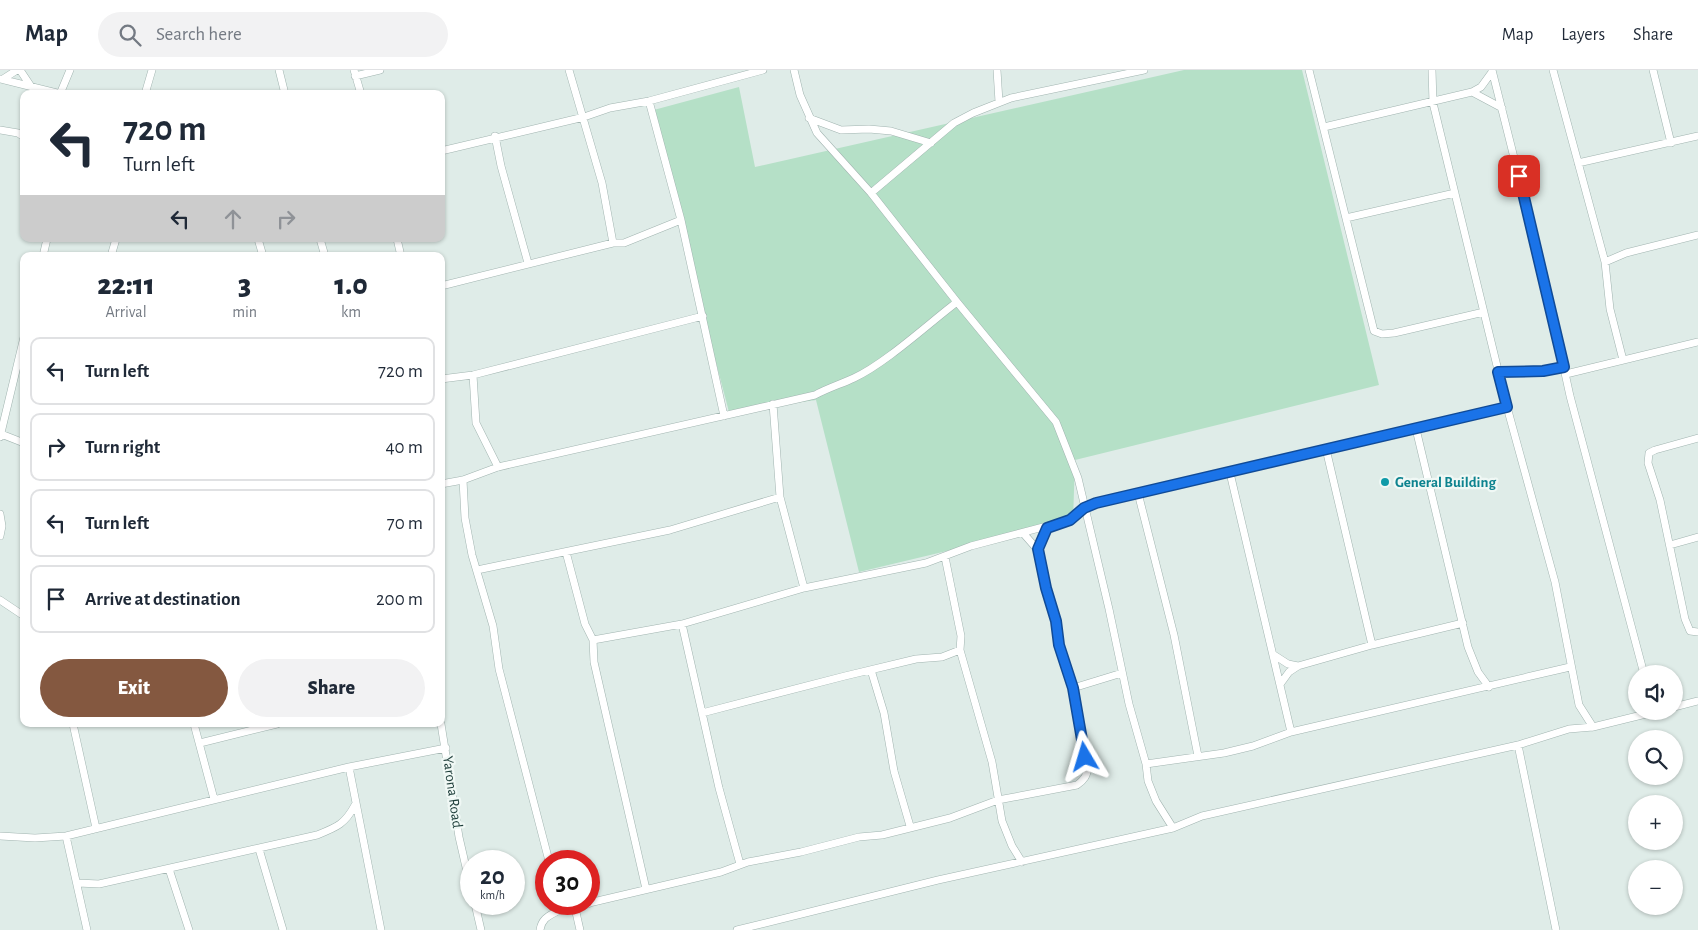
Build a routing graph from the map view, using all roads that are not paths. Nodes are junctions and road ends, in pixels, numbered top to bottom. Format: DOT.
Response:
graph roads {
  1 [pos="19,70"];
  2 [pos="70,70"];
  3 [pos="152,70"];
  4 [pos="279,70"];
  5 [pos="380,70"];
  6 [pos="569,70"];
  7 [pos="763,70"];
  8 [pos="794,70"];
  9 [pos="997,70"];
  10 [pos="1144,70"];
  11 [pos="1310,70"];
  12 [pos="1432,70"];
  13 [pos="1552,70"];
  14 [pos="1654,70"];
  15 [pos="1492,71"];
  16 [pos="355,73"];
  17 [pos="736,73"];
  18 [pos="1,79"];
  19 [pos="999,86"];
  20 [pos="34,90"];
  21 [pos="62,90"];
  22 [pos="147,90"];
  23 [pos="284,90"];
  24 [pos="360,90"];
  25 [pos="1472,92"];
  26 [pos="1011,98"];
  27 [pos="649,102"];
  28 [pos="999,102"];
  29 [pos="1432,103"];
  30 [pos="1503,108"];
  31 [pos="584,117"];
  32 [pos="809,118"];
  33 [pos="1324,127"];
  34 [pos="0,130"];
  35 [pos="20,134"];
  36 [pos="495,136"];
  37 [pos="1698,136"];
  38 [pos="1671,142"];
  39 [pos="931,143"];
  40 [pos="445,150"];
  41 [pos="1578,163"];
  42 [pos="871,193"];
  43 [pos="1455,193"];
  44 [pos="1346,218"];
  45 [pos="681,220"];
  46 [pos="1698,235"];
  47 [pos="614,243"];
  48 [pos="1605,262"];
  49 [pos="528,263"];
  50 [pos="445,285"];
  51 [pos="957,302"];
  52 [pos="1484,312"];
  53 [pos="703,316"];
  54 [pos="1698,342"];
  55 [pos="20,354"];
  56 [pos="1623,360"];
  57 [pos="1565,370"];
  58 [pos="1498,372"];
  59 [pos="473,375"];
  60 [pos="445,379"];
  61 [pos="773,404"];
  62 [pos="1507,407"];
  63 [pos="724,416"];
  64 [pos="1416,429"];
  65 [pos="0,436"];
  66 [pos="1698,438"];
  67 [pos="20,443"];
  68 [pos="1326,449"];
  69 [pos="498,467"];
  70 [pos="1230,472"];
  71 [pos="463,480"];
  72 [pos="445,483"];
  73 [pos="1138,493"];
  74 [pos="780,497"];
  75 [pos="1084,508"];
  76 [pos="0,514"];
  77 [pos="1047,528"];
  78 [pos="1023,533"];
  79 [pos="0,536"];
  80 [pos="1698,537"];
  81 [pos="1670,545"];
  82 [pos="1038,549"];
  83 [pos="566,552"];
  84 [pos="945,557"];
  85 [pos="477,570"];
  86 [pos="804,588"];
  87 [pos="0,600"];
  88 [pos="20,613"];
  89 [pos="1463,623"];
  90 [pos="682,624"];
  91 [pos="1698,632"];
  92 [pos="593,640"];
  93 [pos="1372,645"];
  94 [pos="960,650"];
  95 [pos="1274,655"];
  96 [pos="1642,665"];
  97 [pos="1298,666"];
  98 [pos="1570,667"];
  99 [pos="871,670"];
  100 [pos="1122,673"];
  101 [pos="1281,683"];
  102 [pos="1489,687"];
  103 [pos="1073,688"];
  104 [pos="1698,701"];
  105 [pos="1683,705"];
  106 [pos="702,713"];
  107 [pos="1628,719"];
  108 [pos="74,727"];
  109 [pos="195,727"];
  110 [pos="265,727"];
  111 [pos="442,727"];
  112 [pos="1593,727"];
  113 [pos="1291,732"];
  114 [pos="200,743"];
  115 [pos="1518,745"];
  116 [pos="446,748"];
  117 [pos="1198,756"];
  118 [pos="1146,764"];
  119 [pos="349,766"];
  120 [pos="214,799"];
  121 [pos="998,800"];
  122 [pos="355,805"];
  123 [pos="910,826"];
  124 [pos="96,828"];
  125 [pos="1173,828"];
  126 [pos="0,836"];
  127 [pos="66,836"];
  128 [pos="259,849"];
  129 [pos="462,850"];
  130 [pos="545,850"];
  131 [pos="1022,862"];
  132 [pos="740,864"];
  133 [pos="170,870"];
  134 [pos="78,883"];
  135 [pos="646,889"];
  136 [pos="600,901"];
  137 [pos="478,915"];
  138 [pos="549,915"];
  139 [pos="577,915"];
  140 [pos="87,930"];
  141 [pos="189,930"];
  142 [pos="283,930"];
  143 [pos="381,930"];
  144 [pos="481,930"];
  145 [pos="540,930"];
  146 [pos="580,930"];
  147 [pos="737,930"];
  148 [pos="1556,930"];
  1 -- 18 [label="street"];
  1 -- 20 [label="street"];
  2 -- 21 [label="street"];
  3 -- 22 [label="street"];
  4 -- 23 [label="street"];
  5 -- 16 [label="street"];
  6 -- 31 [label="street"];
  7 -- 17 [label="street"];
  8 -- 32 [label="street"];
  9 -- 19 [label="street"];
  10 -- 26 [label="street"];
  11 -- 33 [label="street"];
  12 -- 29 [label="street"];
  13 -- 41 [label="street"];
  14 -- 38 [label="street"];
  15 -- 25 [label="street"];
  15 -- 30 [label="street"];
  16 -- 24 [label="street"];
  17 -- 27 [label="street"];
  18 -- 20 [label="street"];
  19 -- 26 [label="street"];
  19 -- 28 [label="street"];
  25 -- 29 [label="street"];
  25 -- 30 [label="street"];
  26 -- 28 [label="street"];
  27 -- 31 [label="street"];
  27 -- 45 [label="street"];
  28 -- 39 [label="street"];
  29 -- 33 [label="street"];
  29 -- 43 [label="street"];
  30 -- 57 [label="street"];
  31 -- 36 [label="street"];
  31 -- 47 [label="street"];
  32 -- 39 [label="street"];
  32 -- 42 [label="street"];
  33 -- 44 [label="street"];
  34 -- 35 [label="street"];
  36 -- 40 [label="street"];
  36 -- 49 [label="street"];
  37 -- 38 [label="street"];
  38 -- 41 [label="street"];
  39 -- 42 [label="street"];
  41 -- 48 [label="street"];
  42 -- 51 [label="street"];
  43 -- 44 [label="street"];
  43 -- 52 [label="street"];
  44 -- 52 [label="street"];
  45 -- 47 [label="street"];
  45 -- 53 [label="street"];
  46 -- 48 [label="street"];
  47 -- 49 [label="street"];
  48 -- 56 [label="street"];
  49 -- 50 [label="street"];
  51 -- 61 [label="street"];
  51 -- 75 [label="street"];
  52 -- 58 [label="street"];
  53 -- 59 [label="street"];
  53 -- 63 [label="street"];
  54 -- 56 [label="street"];
  55 -- 65 [label="street"];
  56 -- 57 [label="street"];
  57 -- 58 [label="street"];
  57 -- 96 [label="street"];
  58 -- 62 [label="street"];
  59 -- 60 [label="street"];
  59 -- 69 [label="street"];
  61 -- 63 [label="street"];
  61 -- 74 [label="street"];
  62 -- 64 [label="street"];
  62 -- 98 [label="street"];
  63 -- 69 [label="street"];
  64 -- 68 [label="street"];
  64 -- 89 [label="street"];
  65 -- 67 [label="street"];
  66 -- 81 [label="street"];
  68 -- 70 [label="street"];
  68 -- 93 [label="street"];
  69 -- 71 [label="street"];
  70 -- 73 [label="street"];
  70 -- 95 [label="street"];
  71 -- 72 [label="street"];
  71 -- 85 [label="street"];
  73 -- 75 [label="street"];
  73 -- 117 [label="street"];
  74 -- 83 [label="street"];
  74 -- 86 [label="street"];
  75 -- 77 [label="street"];
  75 -- 100 [label="street"];
  76 -- 79 [label="street"];
  77 -- 78 [label="street"];
  77 -- 82 [label="street"];
  78 -- 82 [label="street"];
  78 -- 84 [label="street"];
  80 -- 81 [label="street"];
  81 -- 91 [label="street"];
  82 -- 103 [label="street"];
  83 -- 85 [label="street"];
  83 -- 92 [label="street"];
  84 -- 86 [label="street"];
  84 -- 94 [label="street"];
  85 -- 130 [label="street"];
  86 -- 90 [label="street"];
  87 -- 88 [label="street"];
  89 -- 93 [label="street"];
  89 -- 102 [label="street"];
  90 -- 92 [label="street"];
  90 -- 106 [label="street"];
  92 -- 135 [label="street"];
  93 -- 97 [label="street"];
  94 -- 99 [label="street"];
  94 -- 121 [label="street"];
  95 -- 97 [label="street"];
  95 -- 101 [label="street"];
  97 -- 101 [label="street"];
  98 -- 102 [label="street"];
  98 -- 112 [label="street"];
  99 -- 106 [label="street"];
  99 -- 123 [label="street"];
  100 -- 103 [label="street"];
  100 -- 118 [label="street"];
  101 -- 113 [label="street"];
  102 -- 113 [label="street"];
  103 -- 121 [label="street"];
  104 -- 105 [label="street"];
  106 -- 132 [label="street"];
  107 -- 112 [label="street"];
  108 -- 124 [label="street"];
  109 -- 114 [label="street"];
  110 -- 114 [label="street"];
  111 -- 116 [label="street, Yarona Road"];
  112 -- 115 [label="street"];
  113 -- 117 [label="street"];
  114 -- 120 [label="street"];
  115 -- 125 [label="street"];
  115 -- 148 [label="street"];
  116 -- 119 [label="street"];
  116 -- 129 [label="street, Yarona Road"];
  117 -- 118 [label="street"];
  118 -- 125 [label="street"];
  119 -- 120 [label="street"];
  119 -- 122 [label="street"];
  120 -- 124 [label="street"];
  121 -- 123 [label="street"];
  121 -- 131 [label="street"];
  122 -- 128 [label="street"];
  122 -- 143 [label="street"];
  123 -- 132 [label="street"];
  124 -- 127 [label="street"];
  125 -- 131 [label="street"];
  126 -- 127 [label="street"];
  127 -- 134 [label="street"];
  128 -- 133 [label="street"];
  128 -- 142 [label="street"];
  131 -- 147 [label="street"];
  132 -- 135 [label="street"];
  133 -- 134 [label="street"];
  133 -- 141 [label="street"];
  134 -- 140 [label="street"];
  135 -- 136 [label="street"];
  137 -- 144 [label="street"];
  138 -- 145 [label="street"];
  139 -- 146 [label="street"];
}
